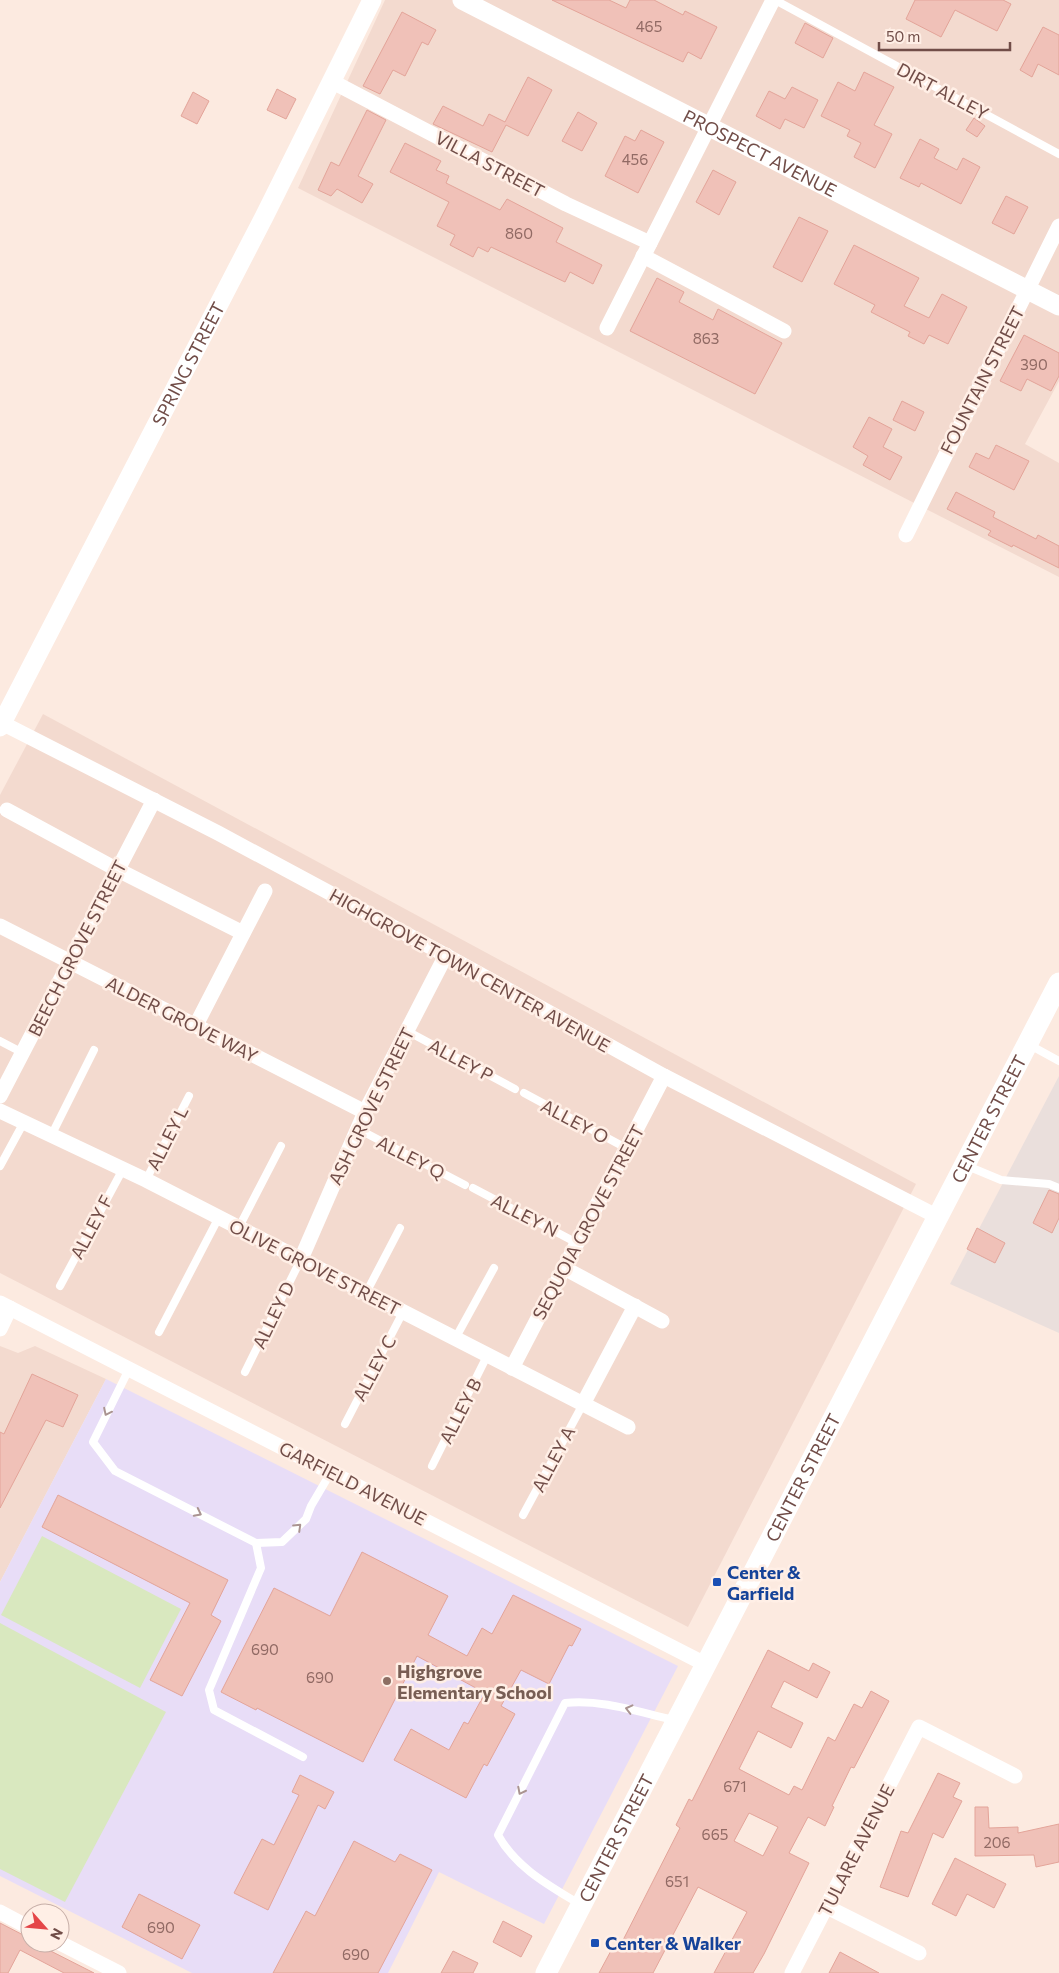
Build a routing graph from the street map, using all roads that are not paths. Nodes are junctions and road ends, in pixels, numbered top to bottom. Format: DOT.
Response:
graph roads {
  1 [pos="372,0"];
  2 [pos="462,0"];
  3 [pos="774,0"];
  4 [pos="331,81"];
  5 [pos="709,126"];
  6 [pos="1059,154"];
  7 [pos="1059,226"];
  8 [pos="647,250"];
  9 [pos="1027,290"];
  10 [pos="1059,306"];
  11 [pos="607,328"];
  12 [pos="784,331"];
  13 [pos="906,535"];
  14 [pos="1,725"];
  15 [pos="154,800"];
  16 [pos="7,810"];
  17 [pos="116,869"];
  18 [pos="265,891"];
  19 [pos="0,926"];
  20 [pos="243,933"];
  21 [pos="446,955"];
  22 [pos="70,963"];
  23 [pos="1059,983"];
  24 [pos="196,1025"];
  25 [pos="407,1031"];
  26 [pos="0,1041"];
  27 [pos="1027,1044"];
  28 [pos="94,1050"];
  29 [pos="23,1053"];
  30 [pos="1059,1061"];
  31 [pos="664,1076"];
  32 [pos="515,1089"];
  33 [pos="524,1093"];
  34 [pos="0,1096"];
  35 [pos="189,1096"];
  36 [pos="0,1111"];
  37 [pos="365,1112"];
  38 [pos="24,1122"];
  39 [pos="358,1129"];
  40 [pos="52,1134"];
  41 [pos="281,1146"];
  42 [pos="626,1148"];
  43 [pos="965,1164"];
  44 [pos="0,1166"];
  45 [pos="123,1169"];
  46 [pos="146,1180"];
  47 [pos="469,1187"];
  48 [pos="1059,1188"];
  49 [pos="220,1217"];
  50 [pos="938,1217"];
  51 [pos="239,1227"];
  52 [pos="400,1228"];
  53 [pos="577,1242"];
  54 [pos="301,1259"];
  55 [pos="494,1268"];
  56 [pos="564,1268"];
  57 [pos="60,1286"];
  58 [pos="366,1293"];
  59 [pos="5,1305"];
  60 [pos="635,1306"];
  61 [pos="404,1312"];
  62 [pos="662,1321"];
  63 [pos="0,1329"];
  64 [pos="160,1332"];
  65 [pos="455,1339"];
  66 [pos="487,1356"];
  67 [pos="512,1368"];
  68 [pos="129,1369"];
  69 [pos="244,1372"];
  70 [pos="583,1404"];
  71 [pos="345,1424"];
  72 [pos="628,1427"];
  73 [pos="432,1466"];
  74 [pos="332,1472"];
  75 [pos="523,1515"];
  76 [pos="256,1544"];
  77 [pos="705,1664"];
  78 [pos="676,1721"];
  79 [pos="303,1757"];
  80 [pos="1015,1776"];
  81 [pos="581,1905"];
  82 [pos="827,1907"];
  83 [pos="0,1912"];
  84 [pos="20,1923"];
  85 [pos="70,1948"];
  86 [pos="919,1953"];
  87 [pos="119,1973"];
  88 [pos="546,1973"];
  89 [pos="792,1973"];
  1 -- 4 [label="street, SPRING STREET"];
  2 -- 5 [label="street, PROSPECT AVENUE"];
  3 -- 5 [label="street"];
  3 -- 6 [label="lane, DIRT ALLEY"];
  4 -- 8 [label="street, VILLA STREET"];
  4 -- 14 [label="street, SPRING STREET"];
  5 -- 8 [label="street"];
  5 -- 9 [label="street, PROSPECT AVENUE"];
  7 -- 9 [label="street, FOUNTAIN STREET"];
  8 -- 11 [label="street"];
  8 -- 12 [label="street, VILLA STREET"];
  9 -- 10 [label="street, PROSPECT AVENUE"];
  9 -- 13 [label="street, FOUNTAIN STREET"];
  14 -- 15 [label="street, HIGHGROVE TOWN CENTER AVENUE"];
  15 -- 17 [label="street, BEECH GROVE STREET"];
  15 -- 21 [label="street, HIGHGROVE TOWN CENTER AVENUE"];
  16 -- 17 [label="street"];
  17 -- 20 [label="street"];
  17 -- 22 [label="street, BEECH GROVE STREET"];
  18 -- 20 [label="street"];
  19 -- 22 [label="street, ALDER GROVE WAY"];
  20 -- 24 [label="street"];
  21 -- 25 [label="street, ASH GROVE STREET"];
  21 -- 31 [label="street, HIGHGROVE TOWN CENTER AVENUE"];
  22 -- 24 [label="street, ALDER GROVE WAY"];
  22 -- 29 [label="street, BEECH GROVE STREET"];
  23 -- 27 [label="main road, CENTER STREET"];
  24 -- 37 [label="street, ALDER GROVE WAY"];
  25 -- 32 [label="lane, ALLEY P"];
  25 -- 37 [label="street, ASH GROVE STREET"];
  26 -- 29 [label="lane"];
  27 -- 30 [label="lane"];
  27 -- 43 [label="main road, CENTER STREET"];
  28 -- 40 [label="lane"];
  29 -- 34 [label="street, BEECH GROVE STREET"];
  31 -- 42 [label="street, SEQUOIA GROVE STREET"];
  31 -- 50 [label="street, HIGHGROVE TOWN CENTER AVENUE"];
  33 -- 42 [label="lane, ALLEY O"];
  35 -- 46 [label="lane, ALLEY L"];
  36 -- 38 [label="street, OLIVE GROVE STREET"];
  37 -- 39 [label="street, ASH GROVE STREET"];
  38 -- 40 [label="street, OLIVE GROVE STREET"];
  38 -- 44 [label="lane"];
  39 -- 47 [label="lane, ALLEY Q"];
  39 -- 54 [label="street, ASH GROVE STREET"];
  40 -- 45 [label="street, OLIVE GROVE STREET"];
  41 -- 51 [label="lane"];
  42 -- 53 [label="street, SEQUOIA GROVE STREET"];
  43 -- 48 [label="lane"];
  43 -- 50 [label="main road, CENTER STREET"];
  45 -- 46 [label="street, OLIVE GROVE STREET"];
  45 -- 57 [label="lane, ALLEY F"];
  46 -- 49 [label="street, OLIVE GROVE STREET"];
  47 -- 53 [label="lane, ALLEY N"];
  49 -- 51 [label="street, OLIVE GROVE STREET"];
  49 -- 64 [label="lane"];
  50 -- 77 [label="main road, CENTER STREET"];
  51 -- 54 [label="street, OLIVE GROVE STREET"];
  52 -- 58 [label="lane"];
  53 -- 56 [label="street, SEQUOIA GROVE STREET"];
  54 -- 58 [label="street, OLIVE GROVE STREET"];
  54 -- 69 [label="lane, ALLEY D"];
  55 -- 65 [label="lane"];
  56 -- 60 [label="street"];
  56 -- 67 [label="street, SEQUOIA GROVE STREET"];
  58 -- 61 [label="street, OLIVE GROVE STREET"];
  59 -- 63 [label="street"];
  59 -- 68 [label="street, GARFIELD AVENUE"];
  60 -- 62 [label="street"];
  60 -- 70 [label="street"];
  61 -- 65 [label="street, OLIVE GROVE STREET"];
  61 -- 71 [label="lane, ALLEY C"];
  65 -- 66 [label="street, OLIVE GROVE STREET"];
  66 -- 67 [label="street, OLIVE GROVE STREET"];
  66 -- 73 [label="lane, ALLEY B"];
  67 -- 70 [label="street, OLIVE GROVE STREET"];
  68 -- 74 [label="street, GARFIELD AVENUE"];
  68 -- 76 [label="lane, one-way"];
  70 -- 72 [label="street, OLIVE GROVE STREET"];
  70 -- 75 [label="lane, ALLEY A"];
  76 -- 74 [label="lane, one-way"];
  74 -- 77 [label="street, GARFIELD AVENUE"];
  76 -- 79 [label="lane"];
  77 -- 78 [label="main road, CENTER STREET"];
  78 -- 81 [label="main road, CENTER STREET"];
  78 -- 81 [label="lane, one-way"];
  80 -- 82 [label="street, TULARE AVENUE"];
  81 -- 88 [label="main road, CENTER STREET"];
  82 -- 86 [label="street"];
  82 -- 89 [label="street, TULARE AVENUE"];
  83 -- 84 [label="street"];
  85 -- 87 [label="street"];
}
